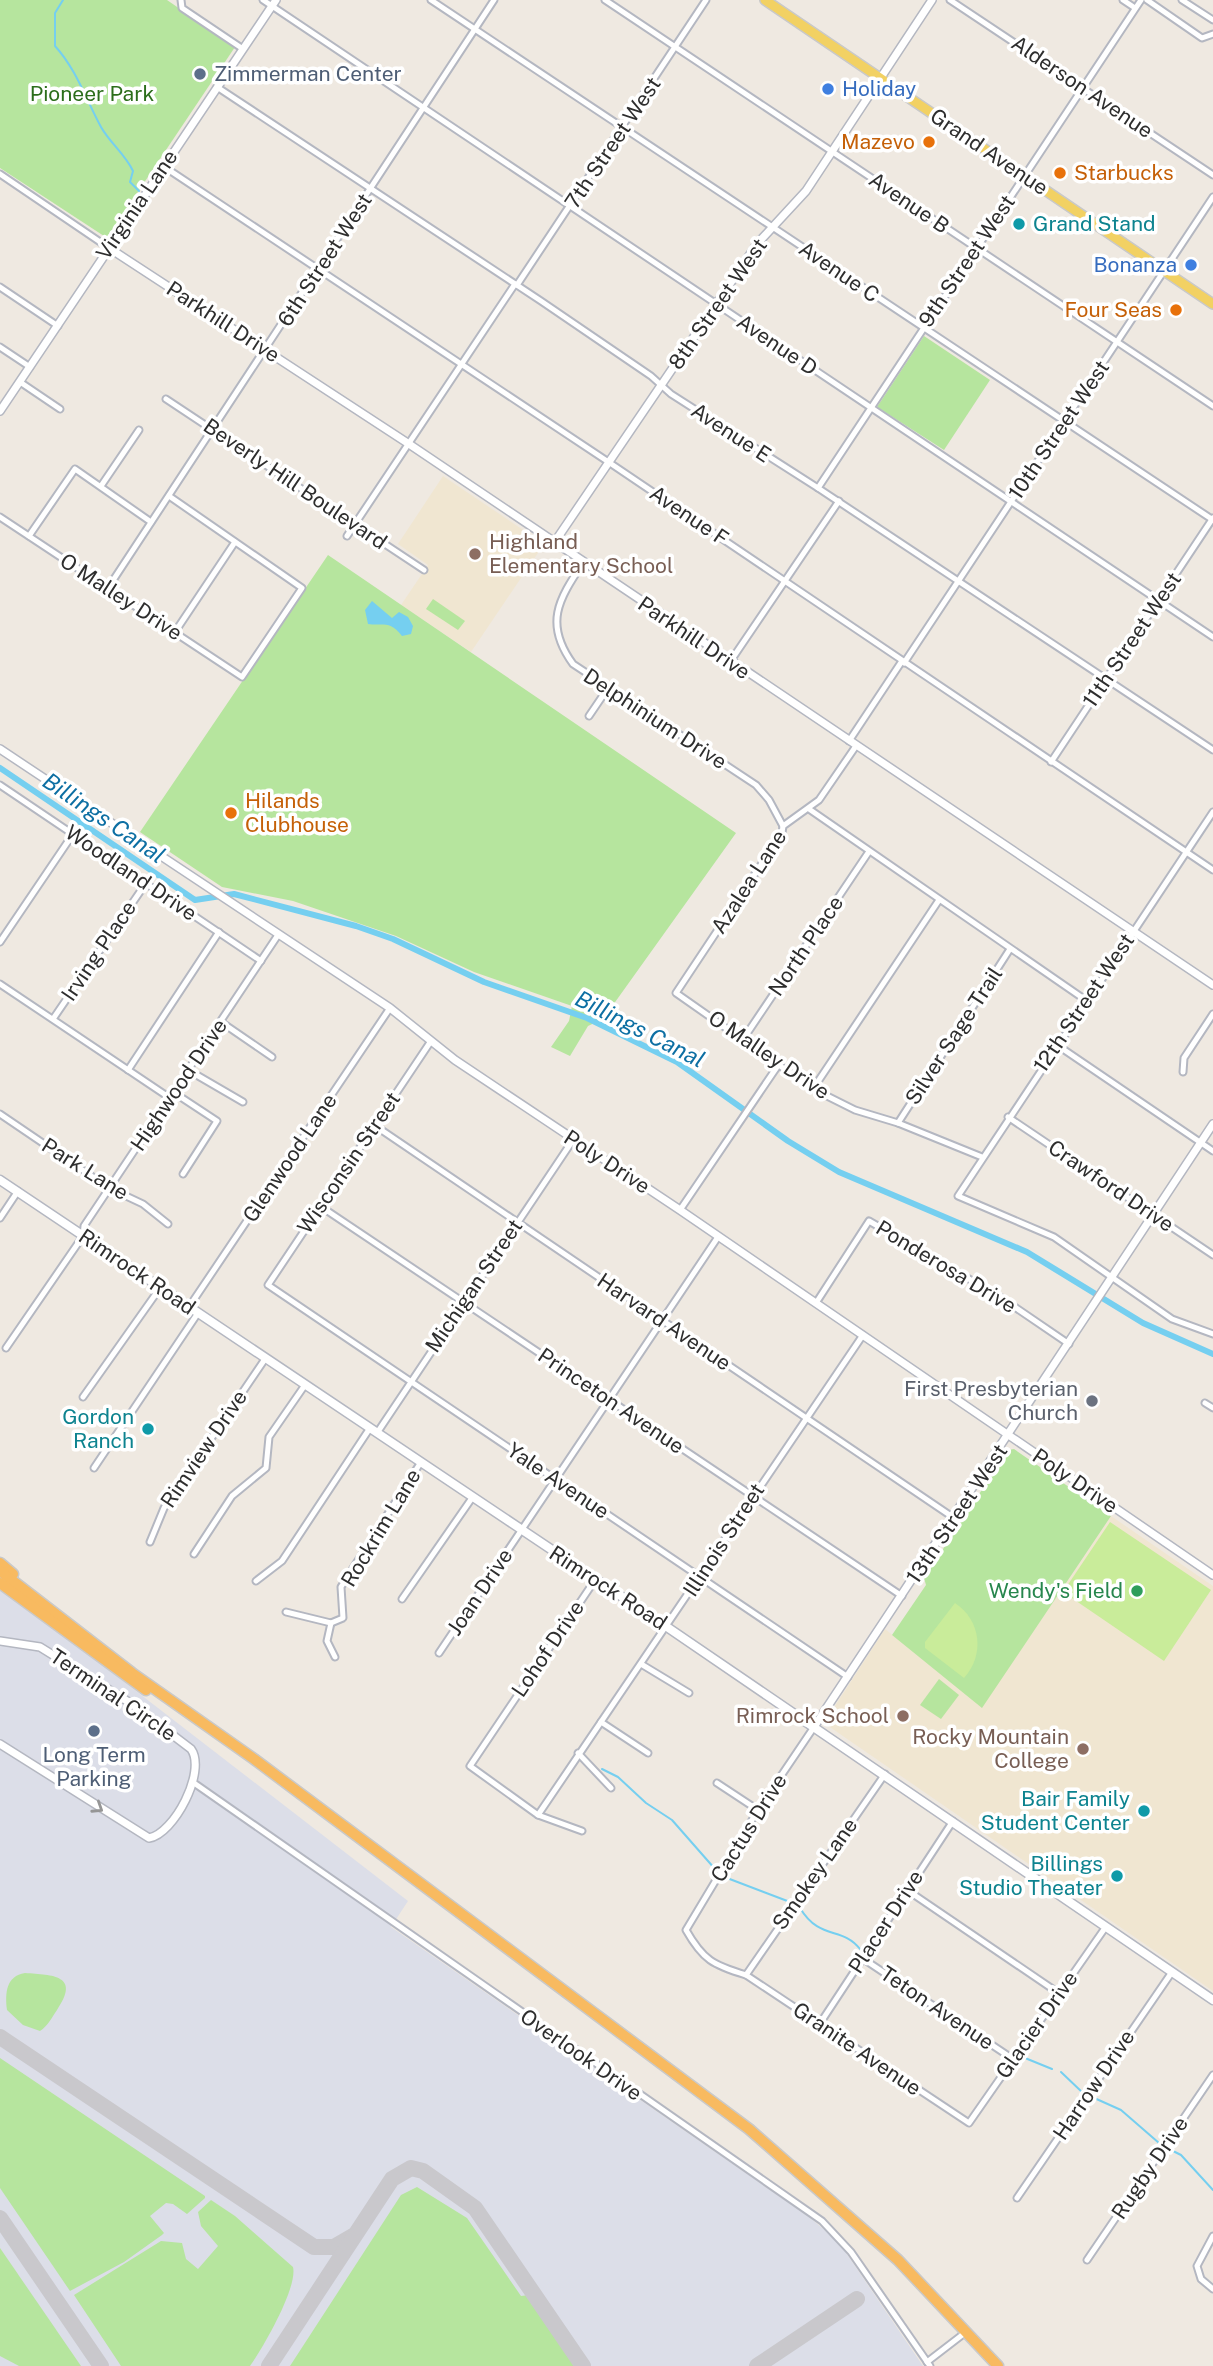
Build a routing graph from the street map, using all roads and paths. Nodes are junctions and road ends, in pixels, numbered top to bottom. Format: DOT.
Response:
graph roads {
  1 [pos="181,0"];
  2 [pos="263,0"];
  3 [pos="431,0"];
  4 [pos="494,0"];
  5 [pos="605,0"];
  6 [pos="706,0"];
  7 [pos="765,0"];
  8 [pos="932,0"];
  9 [pos="950,0"];
  10 [pos="1123,0"];
  11 [pos="1141,0"];
  12 [pos="1147,0"];
  13 [pos="1182,0"];
  14 [pos="274,3"];
  15 [pos="1135,8"];
  16 [pos="1213,20"];
  17 [pos="475,28"];
  18 [pos="1213,34"];
  19 [pos="677,48"];
  20 [pos="243,49"];
  21 [pos="881,79"];
  22 [pos="217,88"];
  23 [pos="1083,88"];
  24 [pos="423,107"];
  25 [pos="624,128"];
  26 [pos="832,152"];
  27 [pos="163,166"];
  28 [pos="0,174"];
  29 [pos="1213,175"];
  30 [pos="1025,177"];
  31 [pos="371,190"];
  32 [pos="1213,197"];
  33 [pos="570,206"];
  34 [pos="773,228"];
  35 [pos="109,247"];
  36 [pos="976,248"];
  37 [pos="319,270"];
  38 [pos="1164,271"];
  39 [pos="516,285"];
  40 [pos="0,287"];
  41 [pos="715,303"];
  42 [pos="1213,304"];
  43 [pos="58,326"];
  44 [pos="922,327"];
  45 [pos="1117,342"];
  46 [pos="0,347"];
  47 [pos="266,350"];
  48 [pos="461,364"];
  49 [pos="30,368"];
  50 [pos="20,382"];
  51 [pos="661,385"];
  52 [pos="166,399"];
  53 [pos="1213,406"];
  54 [pos="870,408"];
  55 [pos="60,409"];
  56 [pos="0,411"];
  57 [pos="1064,422"];
  58 [pos="139,430"];
  59 [pos="213,430"];
  60 [pos="409,444"];
  61 [pos="609,462"];
  62 [pos="101,486"];
  63 [pos="818,488"];
  64 [pos="169,496"];
  65 [pos="839,501"];
  66 [pos="1011,502"];
  67 [pos="0,517"];
  68 [pos="1213,519"];
  69 [pos="151,522"];
  70 [pos="355,524"];
  71 [pos="29,536"];
  72 [pos="347,536"];
  73 [pos="235,542"];
  74 [pos="554,543"];
  75 [pos="583,563"];
  76 [pos="424,570"];
  77 [pos="959,580"];
  78 [pos="785,581"];
  79 [pos="107,588"];
  80 [pos="1158,600"];
  81 [pos="175,632"];
  82 [pos="1213,636"];
  83 [pos="730,662"];
  84 [pos="903,662"];
  85 [pos="1105,680"];
  86 [pos="608,688"];
  87 [pos="589,716"];
  88 [pos="849,741"];
  89 [pos="856,746"];
  90 [pos="0,749"];
  91 [pos="1213,750"];
  92 [pos="1051,762"];
  93 [pos="0,785"];
  94 [pos="808,810"];
  95 [pos="1213,812"];
  96 [pos="783,826"];
  97 [pos="73,834"];
  98 [pos="1186,852"];
  99 [pos="868,853"];
  100 [pos="1213,870"];
  101 [pos="146,883"];
  102 [pos="939,900"];
  103 [pos="219,932"];
  104 [pos="1133,932"];
  105 [pos="278,935"];
  106 [pos="0,942"];
  107 [pos="1010,949"];
  108 [pos="261,961"];
  109 [pos="0,984"];
  110 [pos="1213,985"];
  111 [pos="676,993"];
  112 [pos="1087,1001"];
  113 [pos="390,1008"];
  114 [pos="1213,1014"];
  115 [pos="53,1019"];
  116 [pos="221,1022"];
  117 [pos="744,1038"];
  118 [pos="430,1041"];
  119 [pos="1057,1045"];
  120 [pos="272,1057"];
  121 [pos="779,1064"];
  122 [pos="128,1070"];
  123 [pos="188,1070"];
  124 [pos="1183,1072"];
  125 [pos="813,1089"];
  126 [pos="172,1095"];
  127 [pos="243,1102"];
  128 [pos="0,1114"];
  129 [pos="1008,1116"];
  130 [pos="898,1123"];
  131 [pos="1213,1124"];
  132 [pos="374,1125"];
  133 [pos="573,1140"];
  134 [pos="1200,1143"];
  135 [pos="1213,1151"];
  136 [pos="982,1157"];
  137 [pos="183,1174"];
  138 [pos="0,1180"];
  139 [pos="109,1188"];
  140 [pos="18,1191"];
  141 [pos="320,1206"];
  142 [pos="680,1210"];
  143 [pos="1154,1215"];
  144 [pos="0,1218"];
  145 [pos="169,1224"];
  146 [pos="516,1224"];
  147 [pos="83,1236"];
  148 [pos="718,1237"];
  149 [pos="1213,1255"];
  150 [pos="1113,1279"];
  151 [pos="268,1285"];
  152 [pos="160,1288"];
  153 [pos="464,1302"];
  154 [pos="816,1303"];
  155 [pos="189,1307"];
  156 [pos="198,1313"];
  157 [pos="663,1320"];
  158 [pos="1213,1334"];
  159 [pos="863,1335"];
  160 [pos="1070,1344"];
  161 [pos="6,1348"];
  162 [pos="265,1359"];
  163 [pos="410,1381"];
  164 [pos="305,1385"];
  165 [pos="83,1397"];
  166 [pos="610,1399"];
  167 [pos="1205,1403"];
  168 [pos="1213,1408"];
  169 [pos="806,1418"];
  170 [pos="373,1431"];
  171 [pos="1009,1436"];
  172 [pos="421,1462"];
  173 [pos="94,1468"];
  174 [pos="556,1479"];
  175 [pos="752,1497"];
  176 [pos="472,1498"];
  177 [pos="955,1518"];
  178 [pos="521,1531"];
  179 [pos="150,1542"];
  180 [pos="194,1554"];
  181 [pos="0,1563"];
  182 [pos="0,1571"];
  183 [pos="1212,1573"];
  184 [pos="700,1577"];
  185 [pos="595,1580"];
  186 [pos="256,1581"];
  187 [pos="0,1583"];
  188 [pos="902,1597"];
  189 [pos="402,1599"];
  190 [pos="52,1610"];
  191 [pos="286,1612"];
  192 [pos="331,1623"];
  193 [pos="667,1627"];
  194 [pos="0,1640"];
  195 [pos="439,1653"];
  196 [pos="334,1657"];
  197 [pos="642,1664"];
  198 [pos="848,1677"];
  199 [pos="689,1693"];
  200 [pos="601,1722"];
  201 [pos="814,1727"];
  202 [pos="0,1744"];
  203 [pos="241,1749"];
  204 [pos="578,1753"];
  205 [pos="648,1753"];
  206 [pos="885,1774"];
  207 [pos="194,1783"];
  208 [pos="717,1783"];
  209 [pos="611,1788"];
  210 [pos="758,1810"];
  211 [pos="538,1815"];
  212 [pos="953,1821"];
  213 [pos="582,1831"];
  214 [pos="907,1890"];
  215 [pos="1105,1928"];
  216 [pos="686,1930"];
  217 [pos="862,1958"];
  218 [pos="1172,1972"];
  219 [pos="746,1975"];
  220 [pos="1060,1994"];
  221 [pos="1213,2000"];
  222 [pos="819,2025"];
  223 [pos="1013,2059"];
  224 [pos="1213,2075"];
  225 [pos="969,2123"];
  226 [pos="1017,2198"];
  227 [pos="1213,2236"];
  228 [pos="1087,2260"];
  229 [pos="1213,2289"];
  230 [pos="966,2332"];
  231 [pos="928,2364"];
  232 [pos="999,2366"];
  1 -- 20 [label="street"];
  2 -- 14 [label="street, Avenue D"];
  3 -- 17 [label="street, Avenue C"];
  4 -- 17 [label="street, 6th Street West"];
  5 -- 19 [label="street, Avenue B"];
  6 -- 19 [label="street, 7th Street West"];
  7 -- 21 [label="main road, Grand Avenue"];
  8 -- 21 [label="street, 8th Street West"];
  9 -- 23 [label="street, Alderson Avenue"];
  10 -- 15 [label="street"];
  11 -- 15 [label="street, 9th Street West"];
  12 -- 18 [label="street"];
  13 -- 16 [label="street"];
  14 -- 20 [label="street, Virginia Lane"];
  14 -- 24 [label="street, Avenue D"];
  15 -- 23 [label="street, 9th Street West"];
  17 -- 24 [label="street, 6th Street West"];
  17 -- 25 [label="street, Avenue C"];
  19 -- 25 [label="street, 7th Street West"];
  19 -- 26 [label="street, Avenue B"];
  20 -- 22 [label="street, Virginia Lane"];
  21 -- 26 [label="street, 8th Street West"];
  21 -- 30 [label="main road, Grand Avenue"];
  22 -- 27 [label="street, Virginia Lane"];
  22 -- 31 [label="street, Avenue E"];
  23 -- 29 [label="street, Alderson Avenue"];
  23 -- 30 [label="street, 9th Street West"];
  24 -- 31 [label="street, 6th Street West"];
  24 -- 33 [label="street, Avenue D"];
  25 -- 33 [label="street, 7th Street West"];
  25 -- 34 [label="street, Avenue C"];
  26 -- 34 [label="street, 8th Street West"];
  26 -- 36 [label="street, Avenue B"];
  27 -- 35 [label="street, Virginia Lane"];
  27 -- 37 [label="street, Avenue F"];
  28 -- 35 [label="street, Parkhill Drive"];
  30 -- 36 [label="street, 9th Street West"];
  30 -- 38 [label="main road, Grand Avenue"];
  31 -- 37 [label="street, 6th Street West"];
  31 -- 39 [label="street, Avenue E"];
  32 -- 38 [label="street, 10th Street West"];
  33 -- 39 [label="street, 7th Street West"];
  33 -- 41 [label="street, Avenue D"];
  34 -- 41 [label="street, 8th Street West"];
  34 -- 44 [label="street, Avenue C"];
  35 -- 43 [label="street, Virginia Lane"];
  35 -- 47 [label="street, Parkhill Drive"];
  36 -- 44 [label="street, 9th Street West"];
  36 -- 45 [label="street, Avenue B"];
  37 -- 47 [label="street, 6th Street West"];
  37 -- 48 [label="street, Avenue F"];
  38 -- 42 [label="main road, Grand Avenue"];
  38 -- 45 [label="street, 10th Street West"];
  39 -- 48 [label="street, 7th Street West"];
  39 -- 51 [label="street, Avenue E"];
  40 -- 43 [label="street"];
  41 -- 51 [label="street, 8th Street West"];
  41 -- 54 [label="street, Avenue D"];
  43 -- 49 [label="street, Virginia Lane"];
  44 -- 54 [label="street, 9th Street West"];
  44 -- 57 [label="street, Avenue C"];
  45 -- 53 [label="street, Avenue B"];
  45 -- 57 [label="street, 10th Street West"];
  46 -- 49 [label="street"];
  47 -- 59 [label="street, 6th Street West"];
  47 -- 60 [label="street, Parkhill Drive"];
  48 -- 60 [label="street, 7th Street West"];
  48 -- 61 [label="street, Avenue F"];
  49 -- 50 [label="street, Virginia Lane"];
  50 -- 55 [label="street"];
  50 -- 56 [label="street, Virginia Lane"];
  51 -- 61 [label="street, 8th Street West"];
  51 -- 63 [label="street, Avenue E"];
  52 -- 59 [label="street, Beverly Hill Boulevard"];
  54 -- 63 [label="street, 9th Street West"];
  54 -- 66 [label="street, Avenue D"];
  57 -- 66 [label="street, 10th Street West"];
  57 -- 68 [label="street, Avenue C"];
  58 -- 62 [label="street"];
  59 -- 64 [label="street, 6th Street West"];
  59 -- 70 [label="street, Beverly Hill Boulevard"];
  60 -- 70 [label="street, 7th Street West"];
  60 -- 74 [label="street, Parkhill Drive"];
  61 -- 74 [label="street, 8th Street West"];
  61 -- 78 [label="street, Avenue F"];
  62 -- 69 [label="street"];
  62 -- 71 [label="street"];
  63 -- 65 [label="street, Avenue E"];
  64 -- 69 [label="street, 6th Street West"];
  64 -- 73 [label="street"];
  65 -- 77 [label="street, Avenue E"];
  65 -- 78 [label="street"];
  66 -- 77 [label="street, 10th Street West"];
  66 -- 80 [label="street, Avenue D"];
  67 -- 71 [label="street, O Malley Drive"];
  68 -- 80 [label="street, 11th Street West"];
  69 -- 79 [label="street, 6th Street West"];
  70 -- 72 [label="street, 7th Street West"];
  70 -- 76 [label="street, Beverly Hill Boulevard"];
  71 -- 79 [label="street, O Malley Drive"];
  73 -- 81 [label="street"];
  73 -- 81 [label="street, O Malley Drive"];
  74 -- 75 [label="street, Parkhill Drive"];
  75 -- 83 [label="street, Parkhill Drive"];
  75 -- 86 [label="street, Delphinium Drive"];
  77 -- 84 [label="street, 10th Street West"];
  77 -- 85 [label="street, Avenue E"];
  78 -- 83 [label="street"];
  78 -- 84 [label="street, Avenue F"];
  79 -- 81 [label="street, O Malley Drive"];
  80 -- 82 [label="street, Avenue D"];
  80 -- 85 [label="street, 11th Street West"];
  83 -- 88 [label="street, Parkhill Drive"];
  84 -- 88 [label="street, 10th Street West"];
  84 -- 92 [label="street, Avenue F"];
  85 -- 91 [label="street, Avenue E"];
  85 -- 92 [label="street, 11th Street West"];
  86 -- 87 [label="street"];
  86 -- 96 [label="street, Delphinium Drive"];
  88 -- 89 [label="street, Parkhill Drive"];
  89 -- 94 [label="street, Azalea Lane"];
  89 -- 104 [label="street, Parkhill Drive"];
  90 -- 105 [label="street, Poly Drive"];
  92 -- 98 [label="street, Avenue F"];
  93 -- 97 [label="street, Woodland Drive"];
  94 -- 96 [label="street, Azalea Lane"];
  94 -- 99 [label="street"];
  95 -- 98 [label="street, 12th Street West"];
  96 -- 111 [label="street, Azalea Lane"];
  97 -- 101 [label="street, Woodland Drive"];
  97 -- 106 [label="street"];
  98 -- 100 [label="street, Avenue F"];
  98 -- 104 [label="street, 12th Street West"];
  99 -- 102 [label="street"];
  99 -- 117 [label="street, North Place"];
  101 -- 103 [label="street, Woodland Drive"];
  101 -- 115 [label="street, Irving Place"];
  102 -- 107 [label="street"];
  102 -- 125 [label="street"];
  103 -- 108 [label="street, Woodland Drive"];
  103 -- 122 [label="street"];
  104 -- 110 [label="street, Parkhill Drive"];
  104 -- 112 [label="street, 12th Street West"];
  105 -- 108 [label="street, Highwood Drive"];
  105 -- 113 [label="street, Poly Drive"];
  107 -- 112 [label="street"];
  107 -- 130 [label="street, Silver Sage Trail"];
  108 -- 116 [label="street, Highwood Drive"];
  109 -- 115 [label="street"];
  111 -- 117 [label="street, O Malley Drive"];
  112 -- 119 [label="street, 12th Street West"];
  113 -- 118 [label="street, Poly Drive"];
  113 -- 155 [label="street, Glenwood Lane"];
  114 -- 124 [label="street"];
  115 -- 122 [label="street"];
  116 -- 120 [label="street"];
  116 -- 123 [label="street, Highwood Drive"];
  117 -- 121 [label="street, O Malley Drive"];
  118 -- 132 [label="street, Wisconsin Street"];
  118 -- 133 [label="street, Poly Drive"];
  119 -- 129 [label="street, 12th Street West"];
  119 -- 134 [label="street"];
  121 -- 125 [label="street, O Malley Drive"];
  121 -- 142 [label="street"];
  122 -- 126 [label="street"];
  123 -- 126 [label="street, Highwood Drive"];
  123 -- 127 [label="street"];
  125 -- 130 [label="street, O Malley Drive"];
  126 -- 137 [label="street"];
  126 -- 139 [label="street, Highwood Drive"];
  128 -- 139 [label="street, Park Lane"];
  129 -- 136 [label="street, 12th Street West"];
  129 -- 143 [label="street, Crawford Drive"];
  130 -- 136 [label="street, O Malley Drive"];
  131 -- 134 [label="street, 13th Street West"];
  132 -- 141 [label="street, Wisconsin Street"];
  132 -- 146 [label="street, Harvard Avenue"];
  133 -- 142 [label="street, Poly Drive"];
  133 -- 146 [label="street, Michigan Street"];
  134 -- 135 [label="street"];
  134 -- 143 [label="street, 13th Street West"];
  136 -- 150 [label="street, 12th Street West"];
  138 -- 140 [label="main road, Rimrock Road"];
  139 -- 145 [label="street, Park Lane"];
  139 -- 147 [label="street, Highwood Drive"];
  140 -- 144 [label="street"];
  140 -- 147 [label="main road, Rimrock Road"];
  141 -- 151 [label="street, Wisconsin Street"];
  141 -- 153 [label="street, Princeton Avenue"];
  142 -- 148 [label="street, Poly Drive"];
  143 -- 149 [label="street, Crawford Drive"];
  143 -- 150 [label="street, 13th Street West"];
  146 -- 153 [label="street, Michigan Street"];
  146 -- 157 [label="street, Harvard Avenue"];
  147 -- 152 [label="main road, Rimrock Road"];
  147 -- 161 [label="street, Highwood Drive"];
  148 -- 154 [label="street, Poly Drive"];
  148 -- 157 [label="street, Joan Drive"];
  150 -- 158 [label="street"];
  150 -- 160 [label="street, 13th Street West"];
  151 -- 163 [label="street, Yale Avenue"];
  152 -- 155 [label="main road, Rimrock Road"];
  152 -- 165 [label="street"];
  153 -- 163 [label="street, Michigan Street"];
  153 -- 166 [label="street, Princeton Avenue"];
  154 -- 159 [label="street, Poly Drive"];
  154 -- 160 [label="street, Ponderosa Drive"];
  155 -- 156 [label="main road, Rimrock Road"];
  156 -- 162 [label="main road, Rimrock Road"];
  156 -- 173 [label="street"];
  157 -- 166 [label="street, Joan Drive"];
  157 -- 169 [label="street, Harvard Avenue"];
  159 -- 169 [label="street, Illinois Street"];
  159 -- 171 [label="street, Poly Drive"];
  160 -- 171 [label="street, 13th Street West"];
  162 -- 164 [label="main road, Rimrock Road"];
  162 -- 179 [label="street, Rimview Drive"];
  163 -- 170 [label="street, Michigan Street"];
  163 -- 174 [label="street, Yale Avenue"];
  164 -- 170 [label="main road, Rimrock Road"];
  164 -- 180 [label="street"];
  166 -- 174 [label="street, Joan Drive"];
  166 -- 175 [label="street, Princeton Avenue"];
  167 -- 168 [label="street"];
  169 -- 175 [label="street, Illinois Street"];
  169 -- 177 [label="street, Harvard Avenue"];
  170 -- 172 [label="main road, Rimrock Road"];
  170 -- 186 [label="street, Michigan Street"];
  171 -- 177 [label="street, 13th Street West"];
  171 -- 183 [label="street, Poly Drive"];
  172 -- 176 [label="main road, Rimrock Road"];
  172 -- 192 [label="street, Rockrim Lane"];
  174 -- 178 [label="street, Joan Drive"];
  174 -- 184 [label="street, Yale Avenue"];
  175 -- 184 [label="street, Illinois Street"];
  175 -- 188 [label="street, Princeton Avenue"];
  176 -- 178 [label="main road, Rimrock Road"];
  176 -- 189 [label="street"];
  177 -- 188 [label="street, 13th Street West"];
  178 -- 185 [label="main road, Rimrock Road"];
  178 -- 195 [label="street, Joan Drive"];
  181 -- 190 [label="highway"];
  182 -- 190 [label="highway"];
  184 -- 193 [label="street, Illinois Street"];
  184 -- 198 [label="street, Yale Avenue"];
  185 -- 193 [label="main road, Rimrock Road"];
  185 -- 211 [label="street, Lohof Drive"];
  187 -- 203 [label="highway"];
  188 -- 198 [label="street, 13th Street West"];
  190 -- 203 [label="highway"];
  191 -- 192 [label="street"];
  192 -- 196 [label="street"];
  193 -- 197 [label="street, Illinois Street"];
  193 -- 201 [label="main road, Rimrock Road"];
  194 -- 207 [label="street, Terminal Circle"];
  197 -- 199 [label="street"];
  197 -- 200 [label="street, Illinois Street"];
  198 -- 201 [label="street, 13th Street West"];
  200 -- 204 [label="street, Illinois Street"];
  200 -- 205 [label="street"];
  201 -- 206 [label="main road, Rimrock Road"];
  201 -- 210 [label="street, Cactus Drive"];
  202 -- 207 [label="street, one-way"];
  203 -- 230 [label="highway"];
  204 -- 209 [label="street"];
  204 -- 211 [label="street, Illinois Street"];
  206 -- 212 [label="main road, Rimrock Road"];
  206 -- 219 [label="street, Smokey Lane"];
  207 -- 231 [label="street, Overlook Drive"];
  208 -- 210 [label="street"];
  210 -- 216 [label="street, Cactus Drive"];
  211 -- 213 [label="street"];
  212 -- 214 [label="street, Placer Drive"];
  212 -- 215 [label="main road, Rimrock Road"];
  214 -- 217 [label="street, Placer Drive"];
  214 -- 220 [label="street"];
  215 -- 218 [label="main road, Rimrock Road"];
  215 -- 220 [label="street, Glacier Drive"];
  216 -- 219 [label="street, Granite Avenue"];
  217 -- 222 [label="street, Placer Drive"];
  217 -- 223 [label="street, Teton Avenue"];
  218 -- 221 [label="main road, Rimrock Road"];
  218 -- 226 [label="street, Harrow Drive"];
  219 -- 222 [label="street, Granite Avenue"];
  220 -- 223 [label="street, Glacier Drive"];
  222 -- 225 [label="street, Granite Avenue"];
  223 -- 225 [label="street, Glacier Drive"];
  224 -- 228 [label="street, Rugby Drive"];
  227 -- 229 [label="street"];
  230 -- 231 [label="street"];
  230 -- 232 [label="highway"];
}
